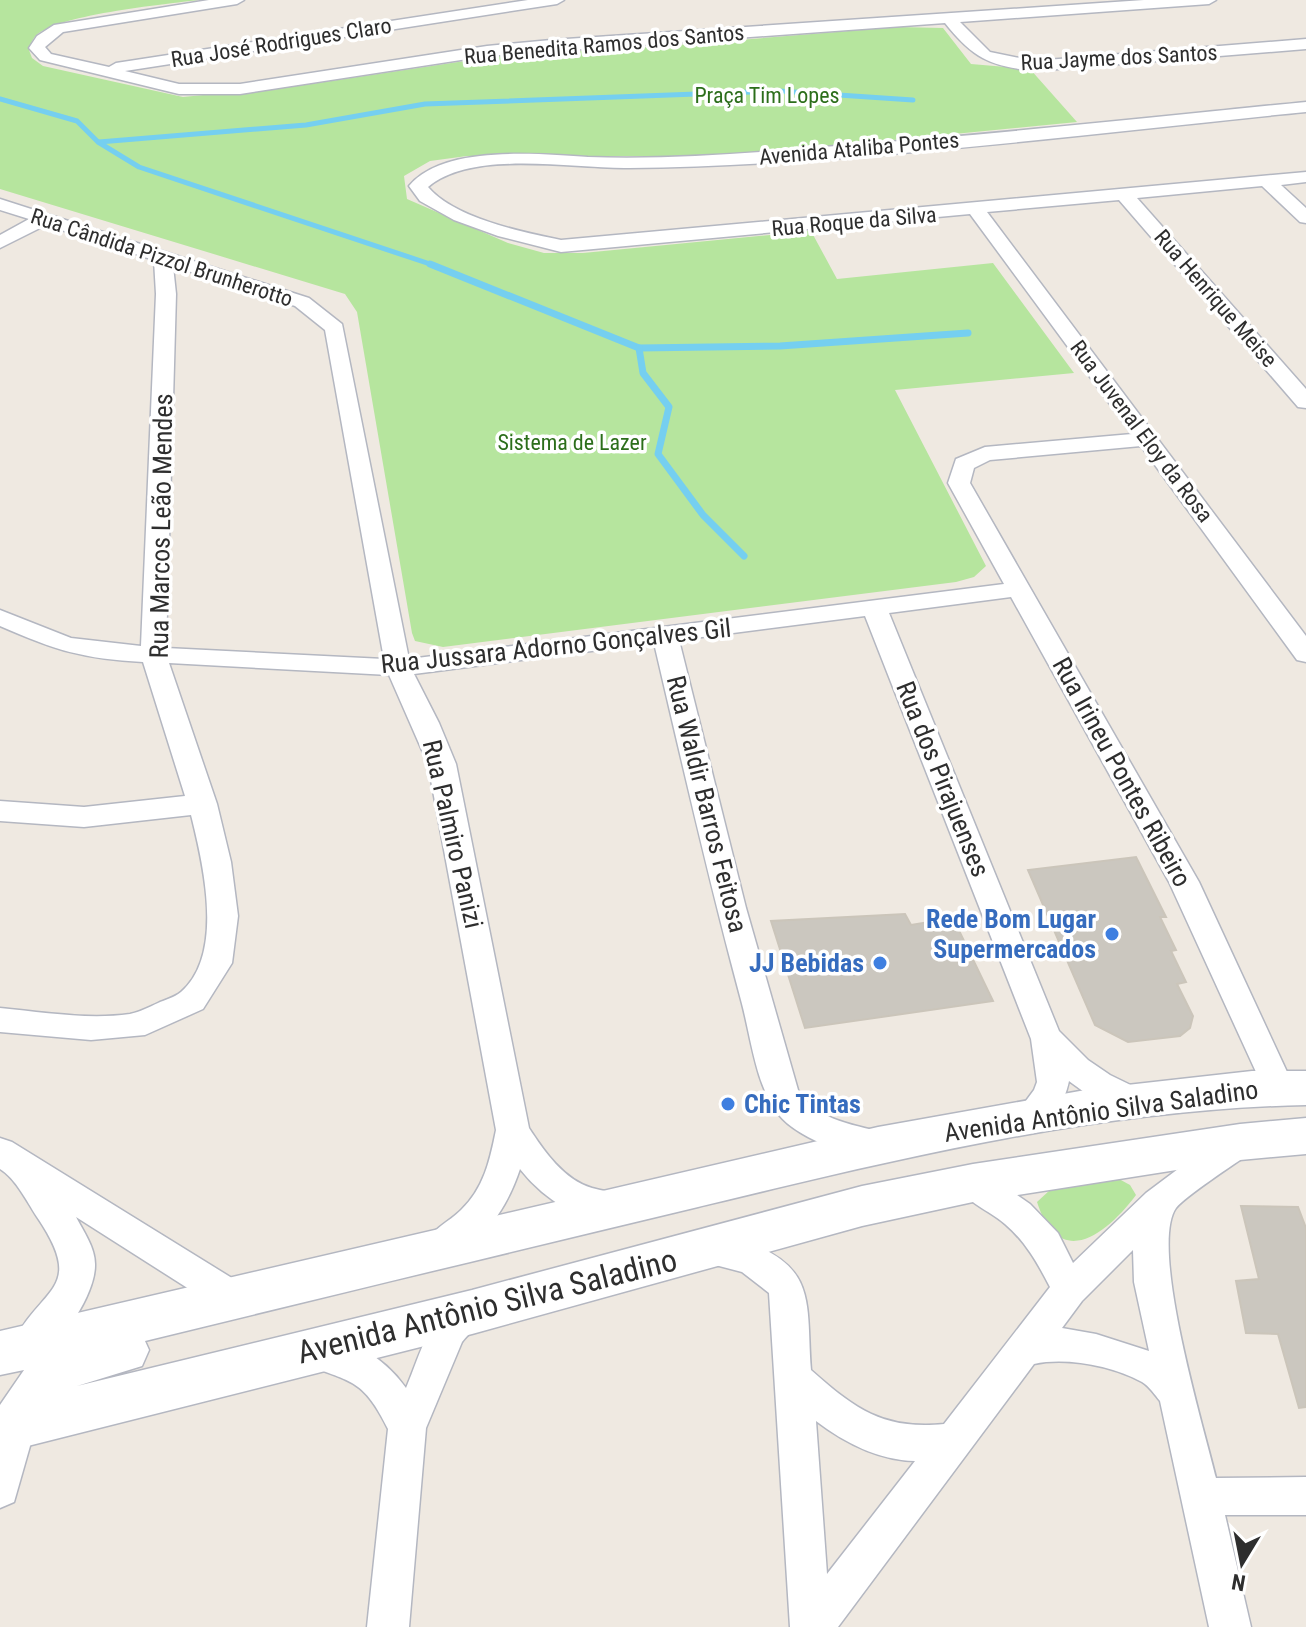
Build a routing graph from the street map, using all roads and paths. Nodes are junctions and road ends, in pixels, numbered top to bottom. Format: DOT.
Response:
graph roads {
  1 [pos="237,0"];
  2 [pos="557,0"];
  3 [pos="1209,0"];
  4 [pos="950,19"];
  5 [pos="1306,44"];
  6 [pos="153,62"];
  7 [pos="100,71"];
  8 [pos="153,83"];
  9 [pos="1306,107"];
  10 [pos="1306,177"];
  11 [pos="1267,181"];
  12 [pos="418,186"];
  13 [pos="1125,195"];
  14 [pos="1,204"];
  15 [pos="976,209"];
  16 [pos="1306,218"];
  17 [pos="44,219"];
  18 [pos="0,242"];
  19 [pos="163,257"];
  20 [pos="210,272"];
  21 [pos="166,294"];
  22 [pos="321,314"];
  23 [pos="1306,402"];
  24 [pos="1148,439"];
  25 [pos="1020,589"];
  26 [pos="875,609"];
  27 [pos="0,617"];
  28 [pos="665,635"];
  29 [pos="1306,654"];
  30 [pos="154,656"];
  31 [pos="398,668"];
  32 [pos="203,804"];
  33 [pos="0,811"];
  34 [pos="13,1021"];
  35 [pos="1047,1039"];
  36 [pos="0,1045"];
  37 [pos="1292,1088"];
  38 [pos="1135,1102"];
  39 [pos="1030,1117"];
  40 [pos="513,1130"];
  41 [pos="1306,1136"];
  42 [pos="1240,1142"];
  43 [pos="888,1143"];
  44 [pos="11,1160"];
  45 [pos="973,1183"];
  46 [pos="1160,1204"];
  47 [pos="622,1207"];
  48 [pos="433,1249"];
  49 [pos="707,1249"];
  50 [pos="1069,1290"];
  51 [pos="235,1299"];
  52 [pos="472,1312"];
  53 [pos="15,1350"];
  54 [pos="1024,1350"];
  55 [pos="310,1352"];
  56 [pos="794,1378"];
  57 [pos="1180,1397"];
  58 [pos="9,1427"];
  59 [pos="407,1428"];
  60 [pos="950,1441"];
  61 [pos="0,1489"];
  62 [pos="1306,1496"];
  63 [pos="1201,1497"];
  64 [pos="388,1627"];
  65 [pos="812,1627"];
  66 [pos="1230,1627"];
  1 -- 7 [label="street, Rua Benedita Ramos dos Santos"];
  2 -- 6 [label="street, Rua José Rodrigues Claro"];
  3 -- 4 [label="street, Rua Benedita Ramos dos Santos"];
  4 -- 5 [label="street, Rua Jayme dos Santos"];
  4 -- 8 [label="street, Rua Benedita Ramos dos Santos"];
  6 -- 7 [label="street, Rua José Rodrigues Claro"];
  6 -- 8 [label="street"];
  7 -- 8 [label="street, Rua Benedita Ramos dos Santos"];
  9 -- 12 [label="street, Avenida Ataliba Pontes"];
  10 -- 11 [label="street, Rua Roque da Silva"];
  11 -- 13 [label="street, Rua Roque da Silva"];
  11 -- 16 [label="street"];
  12 -- 15 [label="street, Rua Roque da Silva"];
  13 -- 15 [label="street, Rua Roque da Silva"];
  13 -- 23 [label="street, Rua Henrique Meise"];
  14 -- 17 [label="street, Rua Cândida Pizzol Brunherotto"];
  14 -- 18 [label="street"];
  15 -- 24 [label="street, Rua Juvenal Eloy da Rosa"];
  17 -- 18 [label="street"];
  17 -- 19 [label="street, Rua Cândida Pizzol Brunherotto"];
  19 -- 20 [label="street, Rua Cândida Pizzol Brunherotto"];
  19 -- 21 [label="street, Rua Marcos Leão Mendes"];
  20 -- 21 [label="street"];
  20 -- 22 [label="street, Rua Cândida Pizzol Brunherotto"];
  21 -- 30 [label="street, Rua Marcos Leão Mendes"];
  22 -- 31 [label="street, Rua Palmiro Panizi"];
  24 -- 25 [label="street, Rua Irineu Pontes Ribeiro"];
  24 -- 29 [label="street, Rua Juvenal Eloy da Rosa"];
  25 -- 26 [label="street, Rua Jussara Adorno Gonçalves Gil"];
  25 -- 37 [label="street, Rua Irineu Pontes Ribeiro"];
  26 -- 28 [label="street, Rua Jussara Adorno Gonçalves Gil"];
  26 -- 35 [label="street, Rua dos Pirajuenses"];
  27 -- 30 [label="street, Rua Jussara Adorno Gonçalves Gil"];
  28 -- 31 [label="street, Rua Jussara Adorno Gonçalves Gil"];
  28 -- 43 [label="street, Rua Waldir Barros Feitosa"];
  30 -- 31 [label="street, Rua Jussara Adorno Gonçalves Gil"];
  30 -- 32 [label="street, Rua Marcos Leão Mendes"];
  31 -- 40 [label="street, Rua Palmiro Panizi"];
  32 -- 33 [label="street"];
  32 -- 34 [label="street, Rua Marcos Leão Mendes"];
  34 -- 36 [label="street, Rua Marcos Leão Mendes"];
  35 -- 38 [label="street, Rua dos Pirajuenses"];
  35 -- 39 [label="street, Rua dos Pirajuenses"];
  37 -- 38 [label="main road, Avenida Antônio Silva Saladino"];
  38 -- 39 [label="main road, Avenida Antônio Silva Saladino"];
  39 -- 43 [label="main road, Avenida Antônio Silva Saladino"];
  40 -- 47 [label="street, Rua Palmiro Panizi"];
  40 -- 48 [label="street, Rua Palmiro Panizi"];
  41 -- 42 [label="main road, Avenida Antônio Silva Saladino"];
  42 -- 45 [label="main road, Avenida Antônio Silva Saladino"];
  42 -- 46 [label="street"];
  43 -- 45 [label="main road"];
  43 -- 47 [label="main road, Avenida Antônio Silva Saladino"];
  44 -- 51 [label="street"];
  44 -- 53 [label="street"];
  45 -- 49 [label="main road, Avenida Antônio Silva Saladino"];
  45 -- 50 [label="street"];
  46 -- 50 [label="street"];
  46 -- 57 [label="street"];
  47 -- 48 [label="main road, Avenida Antônio Silva Saladino"];
  48 -- 51 [label="main road, Avenida Antônio Silva Saladino"];
  48 -- 58 [label="main road"];
  49 -- 52 [label="main road, Avenida Antônio Silva Saladino"];
  49 -- 56 [label="street"];
  50 -- 54 [label="street"];
  51 -- 53 [label="main road, Avenida Antônio Silva Saladino"];
  52 -- 55 [label="main road, Avenida Antônio Silva Saladino"];
  52 -- 59 [label="street"];
  54 -- 57 [label="street"];
  54 -- 60 [label="street"];
  55 -- 58 [label="main road, Avenida Antônio Silva Saladino"];
  55 -- 59 [label="street"];
  56 -- 60 [label="street"];
  56 -- 65 [label="street"];
  57 -- 63 [label="street"];
  58 -- 61 [label="street"];
  59 -- 64 [label="street"];
  60 -- 65 [label="street"];
  62 -- 63 [label="street"];
  63 -- 66 [label="street"];
}
